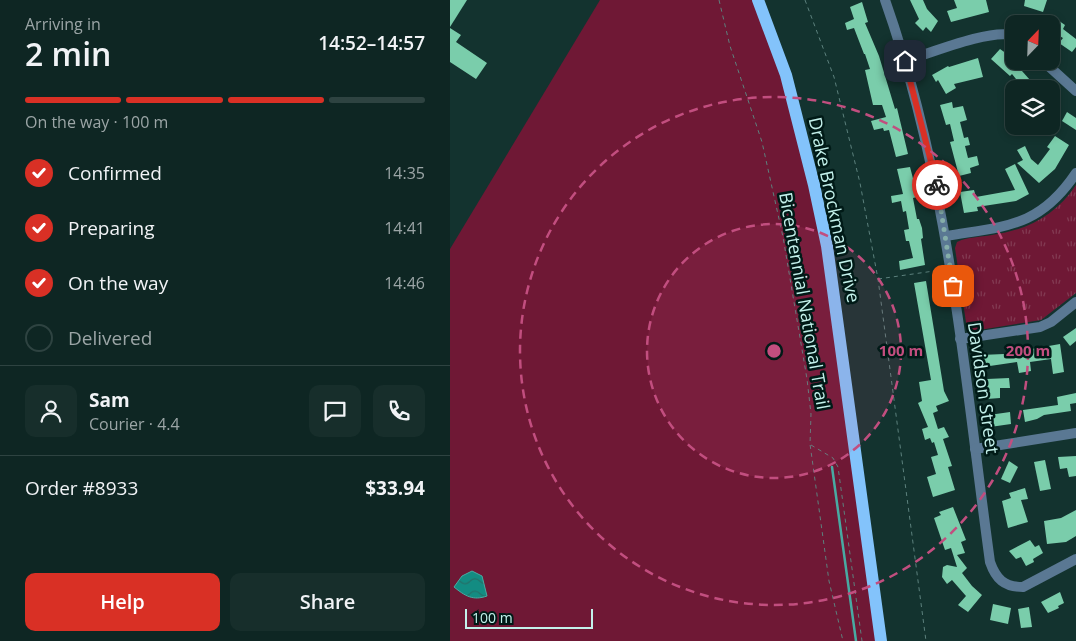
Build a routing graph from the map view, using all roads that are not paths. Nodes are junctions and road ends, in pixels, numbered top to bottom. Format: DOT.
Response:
graph roads {
  1 [pos="758,0"];
  2 [pos="884,0"];
  3 [pos="1005,33"];
  4 [pos="905,61"];
  5 [pos="1053,70"];
  6 [pos="1076,91"];
  7 [pos="1076,173"];
  8 [pos="946,236"];
  9 [pos="1076,302"];
  10 [pos="960,339"];
  11 [pos="1076,433"];
  12 [pos="974,449"];
  13 [pos="1076,559"];
  14 [pos="881,641"];
  1 -- 14 [label="main road, Drake Brockman Drive"];
  2 -- 4 [label="street, Davidson Street"];
  3 -- 4 [label="street"];
  4 -- 8 [label="street, Davidson Street"];
  5 -- 6 [label="street"];
  7 -- 8 [label="street"];
  8 -- 10 [label="street, Davidson Street"];
  9 -- 10 [label="street"];
  10 -- 12 [label="street, Davidson Street"];
  11 -- 12 [label="street"];
  12 -- 13 [label="street, Davidson Street"];
}
